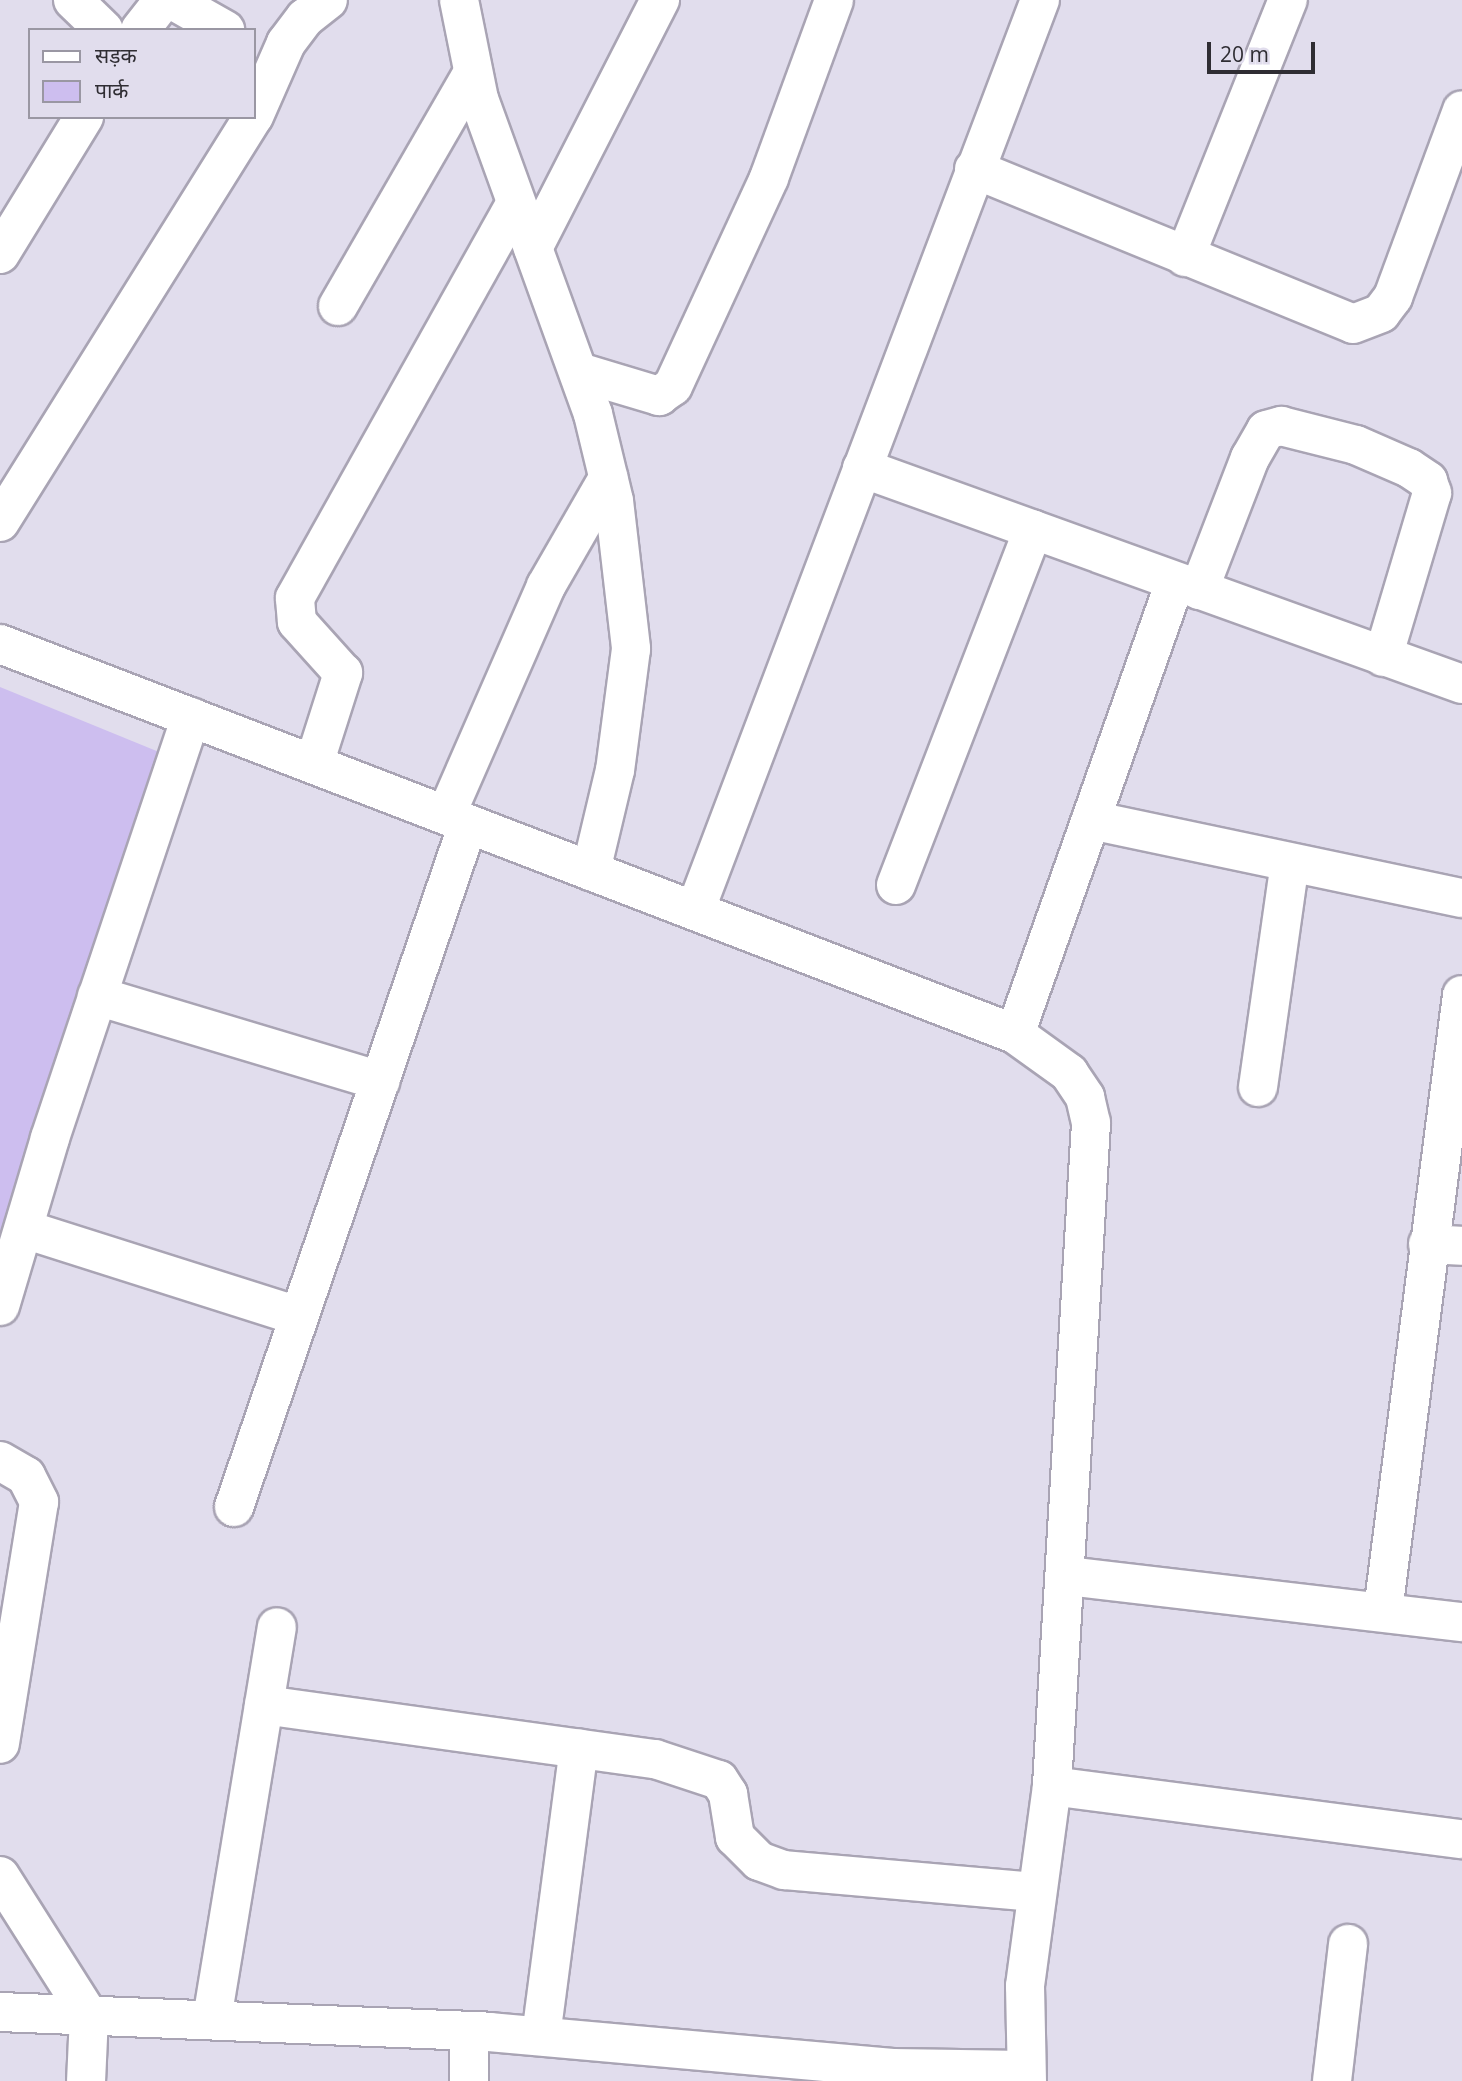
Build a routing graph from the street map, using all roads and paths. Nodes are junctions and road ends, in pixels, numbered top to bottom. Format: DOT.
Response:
graph roads {
  1 [pos="72,0"];
  2 [pos="328,0"];
  3 [pos="459,0"];
  4 [pos="660,0"];
  5 [pos="834,0"];
  6 [pos="1040,0"];
  7 [pos="1288,0"];
  8 [pos="102,28"];
  9 [pos="142,28"];
  10 [pos="221,28"];
  11 [pos="266,57"];
  12 [pos="472,74"];
  13 [pos="256,103"];
  14 [pos="1462,110"];
  15 [pos="83,119"];
  16 [pos="252,119"];
  17 [pos="974,169"];
  18 [pos="515,204"];
  19 [pos="533,248"];
  20 [pos="0,254"];
  21 [pos="1185,257"];
  22 [pos="338,306"];
  23 [pos="579,372"];
  24 [pos="862,468"];
  25 [pos="608,478"];
  26 [pos="0,522"];
  27 [pos="1033,530"];
  28 [pos="1187,585"];
  29 [pos="0,644"];
  30 [pos="1383,657"];
  31 [pos="1461,681"];
  32 [pos="191,717"];
  33 [pos="314,765"];
  34 [pos="457,820"];
  35 [pos="1091,820"];
  36 [pos="1290,863"];
  37 [pos="591,871"];
  38 [pos="896,885"];
  39 [pos="1462,898"];
  40 [pos="695,911"];
  41 [pos="1462,995"];
  42 [pos="97,996"];
  43 [pos="1016,1034"];
  44 [pos="381,1081"];
  45 [pos="1258,1087"];
  46 [pos="24,1229"];
  47 [pos="1445,1245"];
  48 [pos="0,1306"];
  49 [pos="299,1316"];
  50 [pos="0,1461"];
  51 [pos="234,1507"];
  52 [pos="1068,1576"];
  53 [pos="1384,1611"];
  54 [pos="1462,1622"];
  55 [pos="277,1627"];
  56 [pos="264,1705"];
  57 [pos="0,1744"];
  58 [pos="579,1748"];
  59 [pos="1052,1786"];
  60 [pos="1462,1839"];
  61 [pos="0,1876"];
  62 [pos="1036,1892"];
  63 [pos="1348,1944"];
  64 [pos="0,2012"];
  65 [pos="89,2016"];
  66 [pos="212,2019"];
  67 [pos="469,2031"];
  68 [pos="541,2036"];
  69 [pos="883,2075"];
  70 [pos="1026,2076"];
  71 [pos="86,2081"];
  72 [pos="469,2081"];
  73 [pos="1332,2081"];
  1 -- 8 [label="street"];
  2 -- 11 [label="street"];
  3 -- 12 [label="street"];
  4 -- 19 [label="street"];
  5 -- 23 [label="street"];
  6 -- 17 [label="street"];
  7 -- 21 [label="street"];
  9 -- 10 [label="street"];
  11 -- 13 [label="street"];
  12 -- 18 [label="street"];
  12 -- 22 [label="street"];
  14 -- 21 [label="street"];
  15 -- 20 [label="street"];
  16 -- 26 [label="street"];
  17 -- 21 [label="street"];
  17 -- 24 [label="street"];
  18 -- 19 [label="street"];
  18 -- 33 [label="street"];
  19 -- 23 [label="street"];
  23 -- 25 [label="street"];
  24 -- 27 [label="street"];
  24 -- 40 [label="street"];
  25 -- 34 [label="street"];
  25 -- 37 [label="street"];
  27 -- 28 [label="street"];
  27 -- 38 [label="street"];
  28 -- 30 [label="street"];
  28 -- 30 [label="street"];
  28 -- 35 [label="street"];
  29 -- 32 [label="street"];
  30 -- 31 [label="street"];
  32 -- 33 [label="street"];
  32 -- 42 [label="street"];
  33 -- 34 [label="street"];
  34 -- 37 [label="street"];
  34 -- 44 [label="street"];
  35 -- 36 [label="street"];
  35 -- 43 [label="street"];
  36 -- 39 [label="street"];
  36 -- 45 [label="street"];
  37 -- 40 [label="street"];
  40 -- 43 [label="street"];
  41 -- 47 [label="street"];
  42 -- 44 [label="street"];
  42 -- 46 [label="street"];
  43 -- 52 [label="street"];
  44 -- 49 [label="street"];
  46 -- 48 [label="street"];
  46 -- 49 [label="street"];
  47 -- 53 [label="street"];
  49 -- 51 [label="street"];
  50 -- 57 [label="street"];
  52 -- 53 [label="street"];
  52 -- 59 [label="street"];
  53 -- 54 [label="street"];
  55 -- 56 [label="street"];
  56 -- 58 [label="street"];
  56 -- 66 [label="street"];
  58 -- 62 [label="street"];
  58 -- 68 [label="street"];
  59 -- 60 [label="street"];
  59 -- 62 [label="street"];
  61 -- 65 [label="street"];
  62 -- 70 [label="street"];
  63 -- 73 [label="street"];
  64 -- 65 [label="street"];
  65 -- 66 [label="street"];
  65 -- 71 [label="street"];
  66 -- 67 [label="street"];
  67 -- 68 [label="street"];
  67 -- 72 [label="street"];
  68 -- 69 [label="street"];
  69 -- 70 [label="street"];
}
